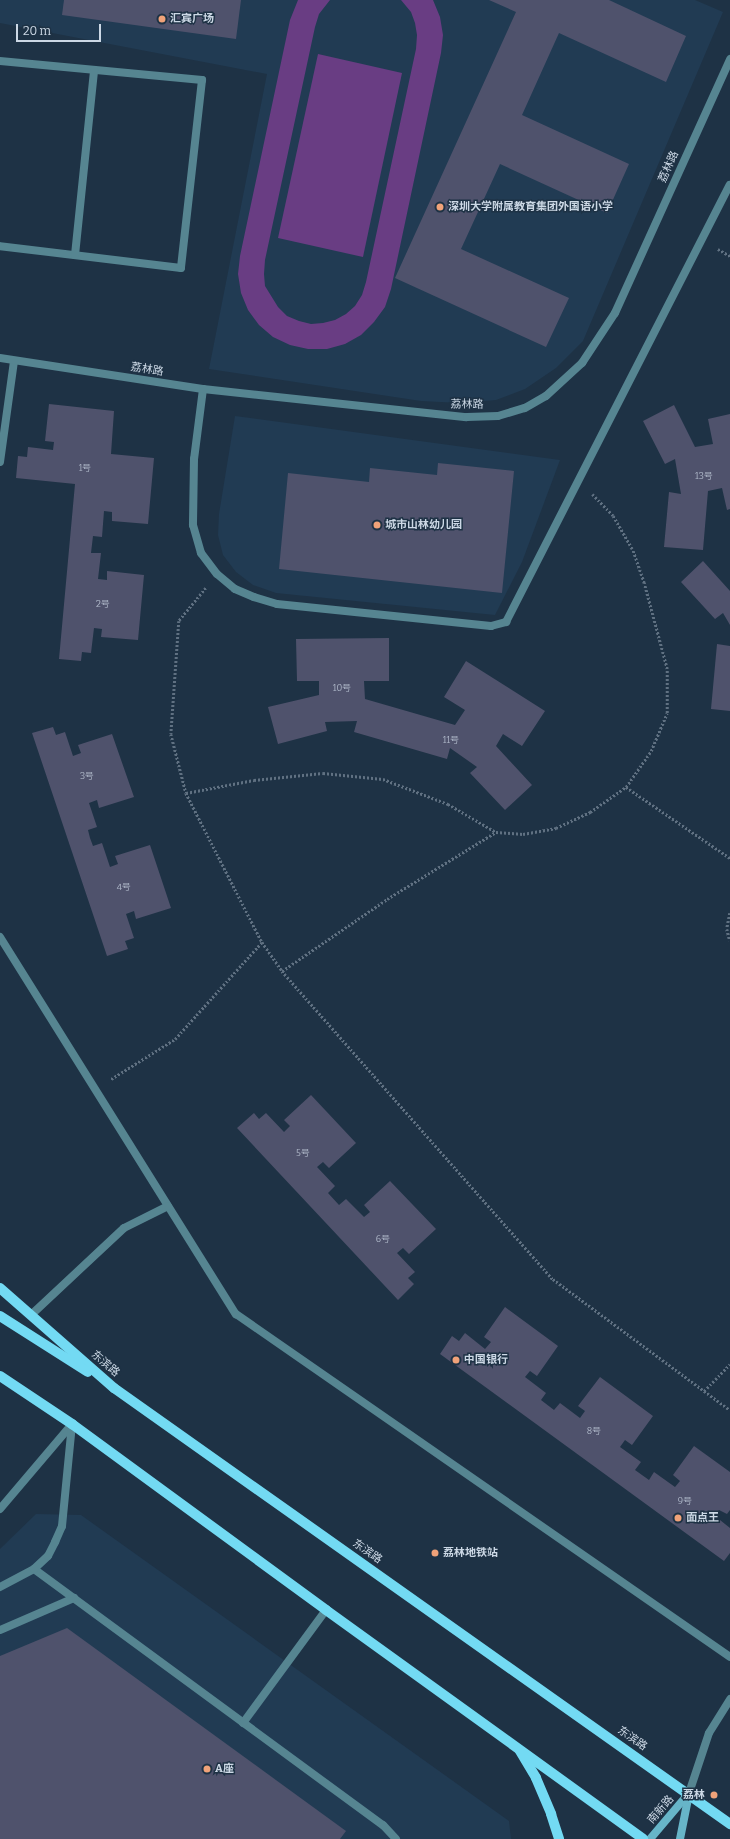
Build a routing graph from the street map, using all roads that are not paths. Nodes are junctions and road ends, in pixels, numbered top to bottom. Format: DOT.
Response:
graph roads {
  1 [pos="730,59"];
  2 [pos="0,61"];
  3 [pos="94,70"];
  4 [pos="730,185"];
  5 [pos="0,246"];
  6 [pos="75,255"];
  7 [pos="0,358"];
  8 [pos="14,361"];
  9 [pos="203,389"];
  10 [pos="0,462"];
  11 [pos="0,937"];
  12 [pos="168,1206"];
  13 [pos="0,1288"];
  14 [pos="31,1315"];
  15 [pos="0,1316"];
  16 [pos="0,1376"];
  17 [pos="114,1388"];
  18 [pos="72,1424"];
  19 [pos="0,1510"];
  20 [pos="34,1569"];
  21 [pos="0,1587"];
  22 [pos="74,1598"];
  23 [pos="326,1610"];
  24 [pos="0,1630"];
  25 [pos="730,1657"];
  26 [pos="730,1698"];
  27 [pos="244,1722"];
  28 [pos="517,1746"];
  29 [pos="689,1794"];
  30 [pos="730,1824"];
  31 [pos="396,1839"];
  32 [pos="559,1839"];
  33 [pos="643,1839"];
  34 [pos="650,1839"];
  35 [pos="680,1839"];
  1 -- 9 [label="street, 荔林路"];
  2 -- 3 [label="street"];
  3 -- 6 [label="street"];
  3 -- 6 [label="street"];
  4 -- 9 [label="street"];
  5 -- 6 [label="street"];
  7 -- 8 [label="street, 荔林路"];
  8 -- 9 [label="street, 荔林路"];
  8 -- 10 [label="street"];
  11 -- 12 [label="street"];
  12 -- 14 [label="street"];
  12 -- 25 [label="street"];
  13 -- 14 [label="main road, 东滨路"];
  14 -- 17 [label="main road, 东滨路"];
  15 -- 17 [label="main road"];
  16 -- 18 [label="main road"];
  17 -- 29 [label="main road, 东滨路"];
  18 -- 19 [label="street"];
  18 -- 20 [label="street"];
  18 -- 23 [label="main road"];
  20 -- 21 [label="street"];
  20 -- 22 [label="street"];
  22 -- 24 [label="street"];
  22 -- 27 [label="street"];
  23 -- 27 [label="street"];
  23 -- 28 [label="main road"];
  26 -- 29 [label="street"];
  27 -- 31 [label="street"];
  28 -- 32 [label="main road"];
  28 -- 33 [label="main road"];
  29 -- 30 [label="main road, 东滨路"];
  29 -- 34 [label="main road, 南新路"];
  29 -- 35 [label="main road, 南新路"];
}
